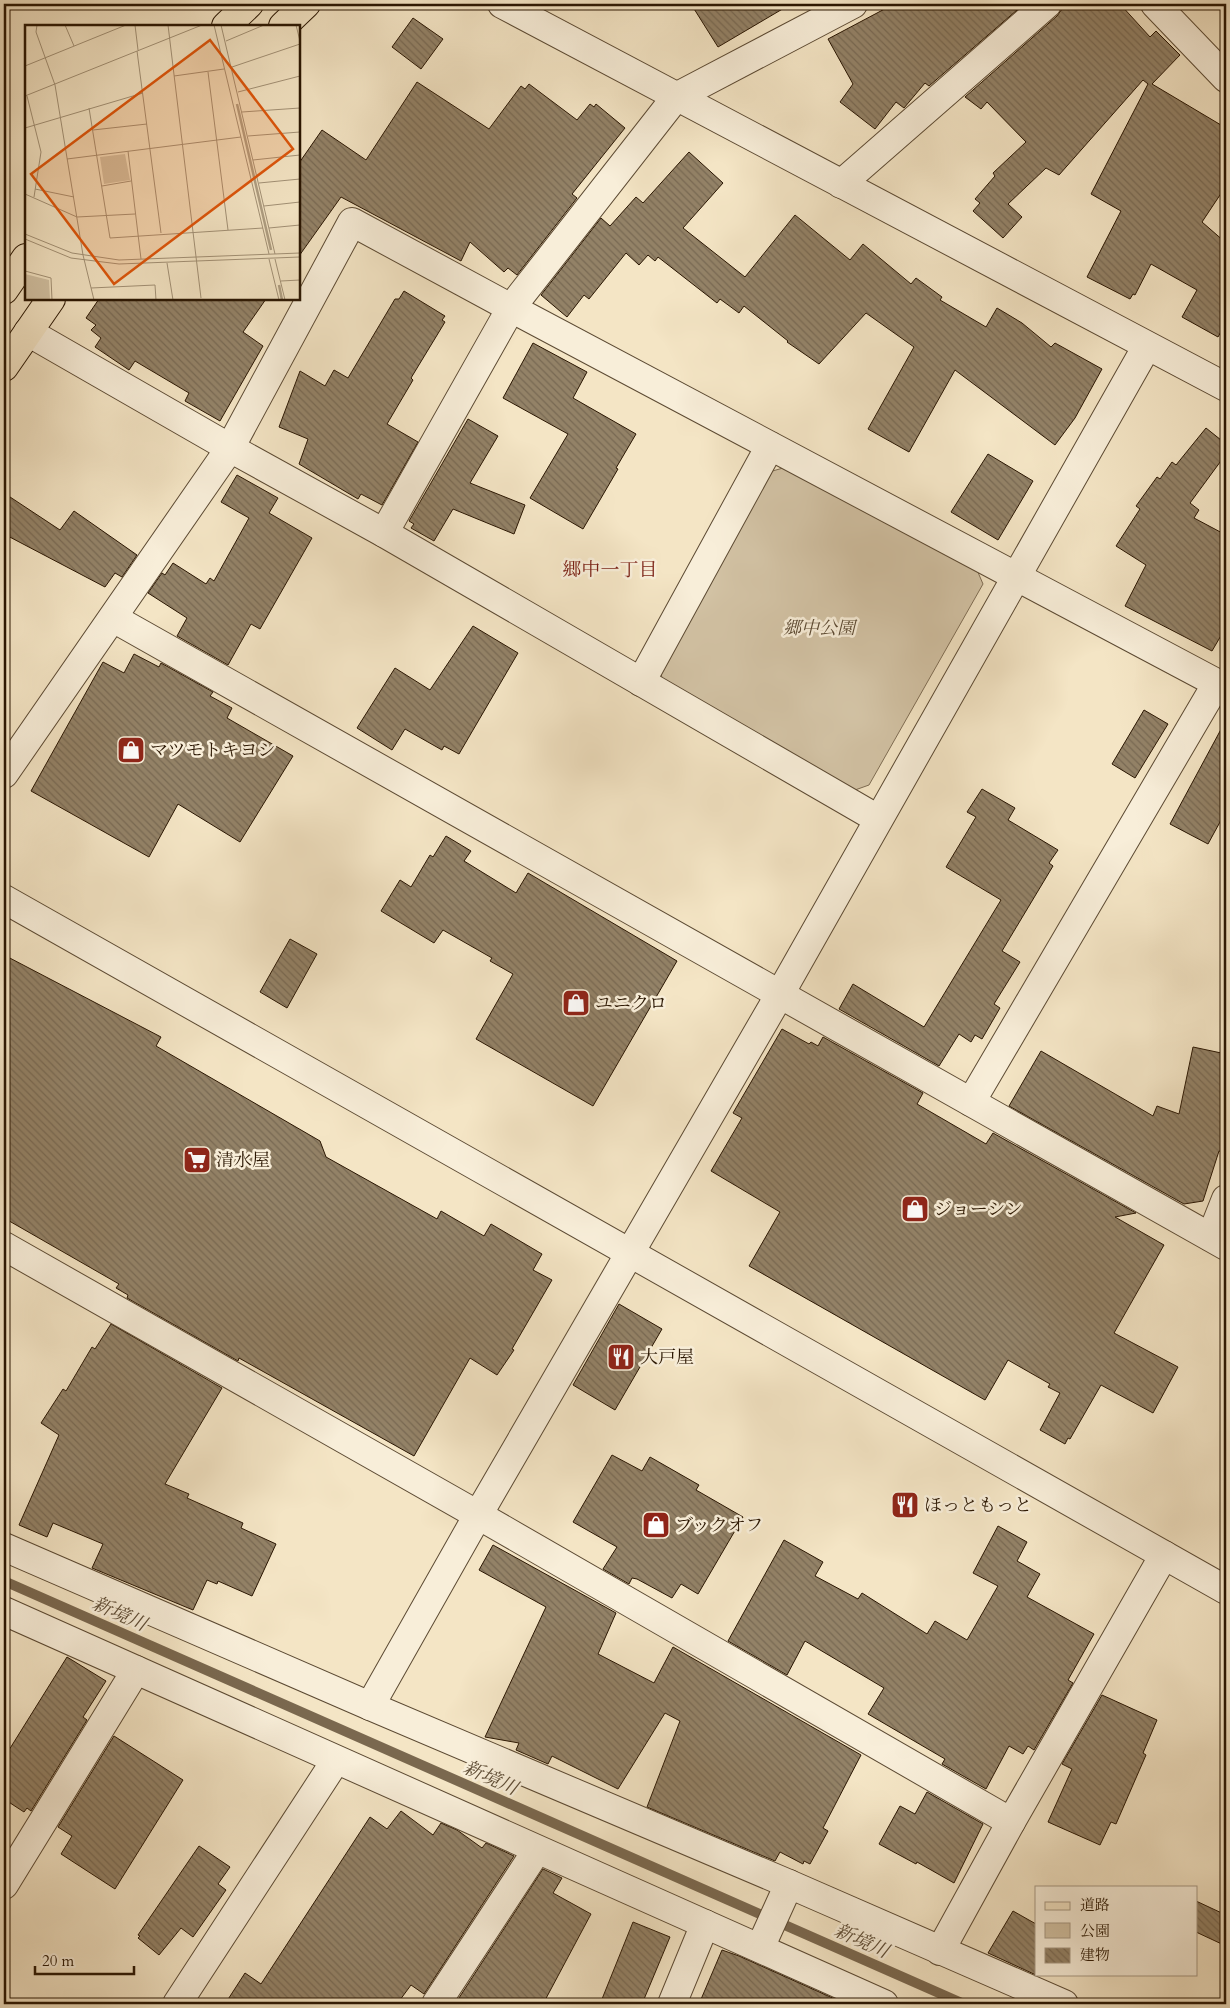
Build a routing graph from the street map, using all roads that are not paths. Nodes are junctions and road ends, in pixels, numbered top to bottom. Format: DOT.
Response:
graph roads {
  1 [pos="249,4"];
  2 [pos="306,4"];
  3 [pos="502,4"];
  4 [pos="854,4"];
  5 [pos="1046,4"];
  6 [pos="1155,4"];
  7 [pos="227,25"];
  8 [pos="284,25"];
  9 [pos="1226,78"];
  10 [pos="676,97"];
  11 [pos="841,184"];
  12 [pos="25,259"];
  13 [pos="4,290"];
  14 [pos="50,300"];
  15 [pos="511,308"];
  16 [pos="28,332"];
  17 [pos="1147,346"];
  18 [pos="4,367"];
  19 [pos="1226,387"];
  20 [pos="770,446"];
  21 [pos="230,448"];
  22 [pos="384,533"];
  23 [pos="1016,577"];
  24 [pos="114,618"];
  25 [pos="641,682"];
  26 [pos="1222,685"];
  27 [pos="4,774"];
  28 [pos="878,819"];
  29 [pos="4,899"];
  30 [pos="780,994"];
  31 [pos="971,1102"];
  32 [pos="1226,1199"];
  33 [pos="1219,1242"];
  34 [pos="4,1246"];
  35 [pos="630,1254"];
  36 [pos="478,1515"];
  37 [pos="4,1547"];
  38 [pos="1164,1555"];
  39 [pos="1226,1590"];
  40 [pos="4,1611"];
  41 [pos="136,1670"];
  42 [pos="370,1706"];
  43 [pos="336,1760"];
  44 [pos="1011,1822"];
  45 [pos="537,1850"];
  46 [pos="789,1884"];
  47 [pos="4,1885"];
  48 [pos="705,1924"];
  49 [pos="764,1938"];
  50 [pos="940,1951"];
  51 [pos="177,2004"];
  52 [pos="436,2004"];
  53 [pos="672,2004"];
  54 [pos="884,2004"];
  55 [pos="1064,2004"];
  1 -- 7 [label="main road"];
  2 -- 8 [label="main road"];
  3 -- 10 [label="street"];
  4 -- 10 [label="street"];
  5 -- 11 [label="street"];
  6 -- 9 [label="street"];
  10 -- 11 [label="street"];
  10 -- 15 [label="street"];
  11 -- 17 [label="street"];
  12 -- 13 [label="main road"];
  14 -- 16 [label="main road"];
  15 -- 20 [label="street"];
  15 -- 21 [label="street"];
  15 -- 22 [label="street"];
  16 -- 18 [label="main road"];
  16 -- 21 [label="street"];
  17 -- 19 [label="street"];
  17 -- 23 [label="street"];
  20 -- 23 [label="street"];
  20 -- 25 [label="street"];
  21 -- 22 [label="street"];
  21 -- 24 [label="street"];
  22 -- 25 [label="street"];
  23 -- 26 [label="street"];
  23 -- 28 [label="street"];
  24 -- 27 [label="street"];
  24 -- 30 [label="street"];
  25 -- 28 [label="street"];
  26 -- 31 [label="street"];
  28 -- 30 [label="street"];
  29 -- 35 [label="street"];
  30 -- 31 [label="street"];
  30 -- 35 [label="street"];
  31 -- 33 [label="street"];
  32 -- 33 [label="street"];
  34 -- 36 [label="street"];
  35 -- 36 [label="street"];
  35 -- 38 [label="street"];
  36 -- 42 [label="street"];
  36 -- 44 [label="street"];
  37 -- 42 [label="street"];
  38 -- 39 [label="street"];
  38 -- 44 [label="street"];
  40 -- 41 [label="street"];
  41 -- 43 [label="street"];
  41 -- 47 [label="street"];
  42 -- 46 [label="street"];
  43 -- 45 [label="street"];
  43 -- 51 [label="street"];
  44 -- 50 [label="street"];
  45 -- 48 [label="street"];
  45 -- 52 [label="street"];
  46 -- 49 [label="street"];
  46 -- 50 [label="street"];
  48 -- 49 [label="street"];
  48 -- 53 [label="street"];
  49 -- 54 [label="street"];
  50 -- 55 [label="street"];
}
